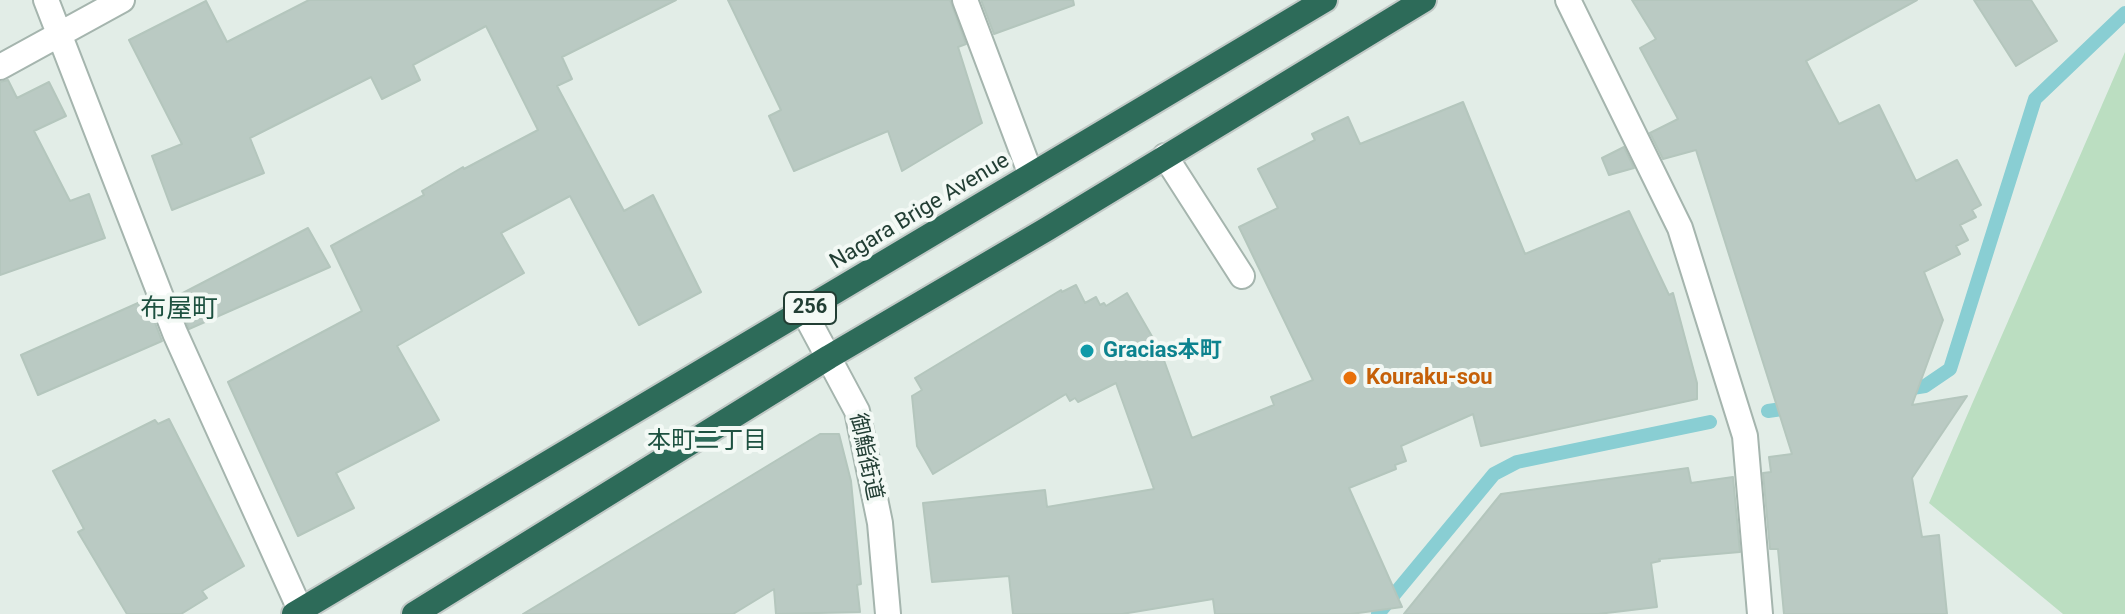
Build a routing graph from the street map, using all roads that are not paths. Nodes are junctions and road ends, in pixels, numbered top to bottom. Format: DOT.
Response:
graph roads {
  1 [pos="46,0"];
  2 [pos="122,0"];
  3 [pos="965,0"];
  4 [pos="1325,0"];
  5 [pos="1424,0"];
  6 [pos="1568,0"];
  7 [pos="58,34"];
  8 [pos="0,67"];
  9 [pos="1165,156"];
  10 [pos="1031,175"];
  11 [pos="1242,276"];
  12 [pos="804,312"];
  13 [pos="829,357"];
  14 [pos="299,613"];
  15 [pos="414,614"];
  16 [pos="888,614"];
  17 [pos="1760,614"];
  1 -- 7 [label="street"];
  2 -- 7 [label="street"];
  3 -- 10 [label="street"];
  4 -- 10 [label="highway, Nagara Brige Avenue / 256"];
  5 -- 9 [label="highway, 256"];
  6 -- 17 [label="street"];
  7 -- 8 [label="street"];
  7 -- 14 [label="street"];
  9 -- 11 [label="street"];
  9 -- 13 [label="highway, 256"];
  10 -- 12 [label="highway, Nagara Brige Avenue / 256"];
  12 -- 13 [label="street, 御鮨街道"];
  12 -- 14 [label="highway, Nagara Brige Avenue / 256"];
  13 -- 15 [label="highway, 256"];
  13 -- 16 [label="street, 御鮨街道"];
}
